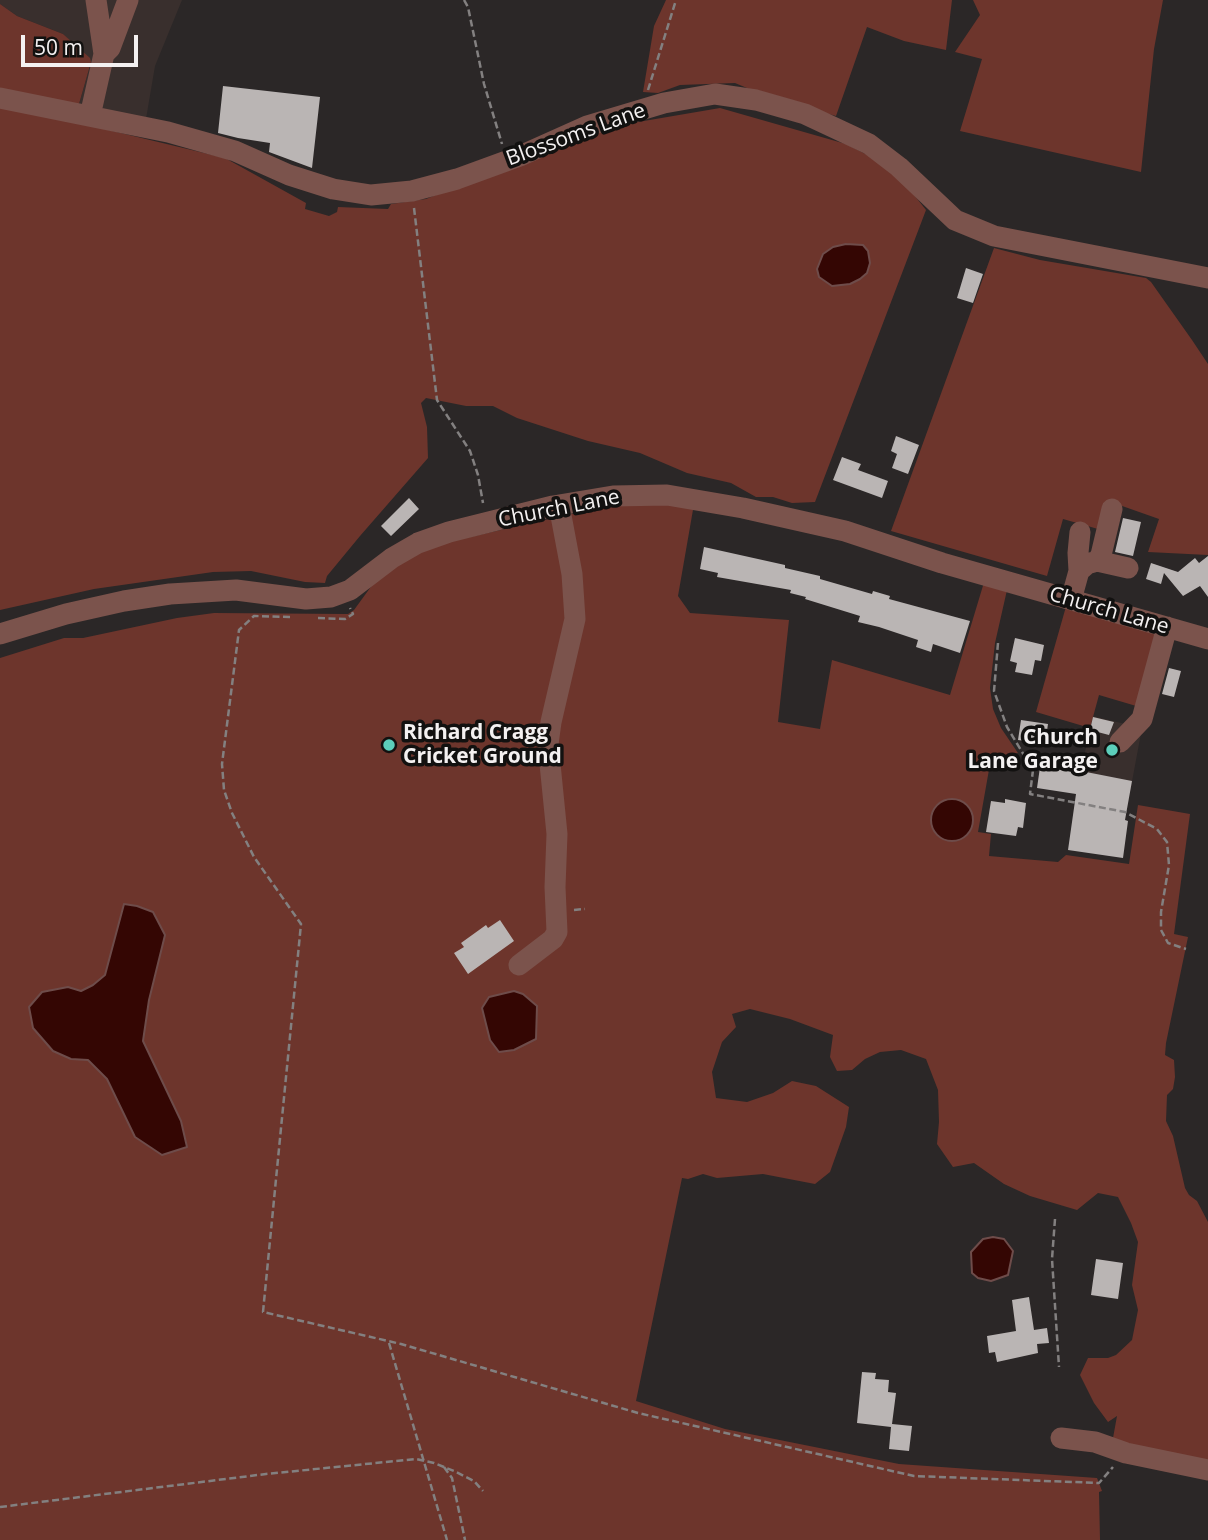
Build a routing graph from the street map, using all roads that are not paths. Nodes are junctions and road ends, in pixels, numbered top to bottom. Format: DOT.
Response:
graph roads {
  1 [pos="96,0"];
  2 [pos="128,0"];
  3 [pos="104,54"];
  4 [pos="0,99"];
  5 [pos="90,116"];
  6 [pos="1208,278"];
  7 [pos="559,505"];
  8 [pos="1112,509"];
  9 [pos="1080,532"];
  10 [pos="1088,566"];
  11 [pos="1128,568"];
  12 [pos="1071,600"];
  13 [pos="1167,627"];
  14 [pos="0,634"];
  15 [pos="1208,639"];
  16 [pos="1120,742"];
  17 [pos="519,965"];
  18 [pos="1061,1438"];
  19 [pos="1208,1469"];
  1 -- 3 [label="street"];
  2 -- 3 [label="street"];
  3 -- 5 [label="street"];
  4 -- 5 [label="street, Blossoms Lane"];
  5 -- 6 [label="street, Blossoms Lane"];
  7 -- 12 [label="street, Church Lane"];
  7 -- 14 [label="street, Church Lane"];
  7 -- 17 [label="street"];
  8 -- 10 [label="street"];
  9 -- 10 [label="street"];
  10 -- 11 [label="street"];
  10 -- 12 [label="street"];
  12 -- 13 [label="street, Church Lane"];
  13 -- 15 [label="street, Church Lane"];
  13 -- 16 [label="street"];
  18 -- 19 [label="street"];
}
